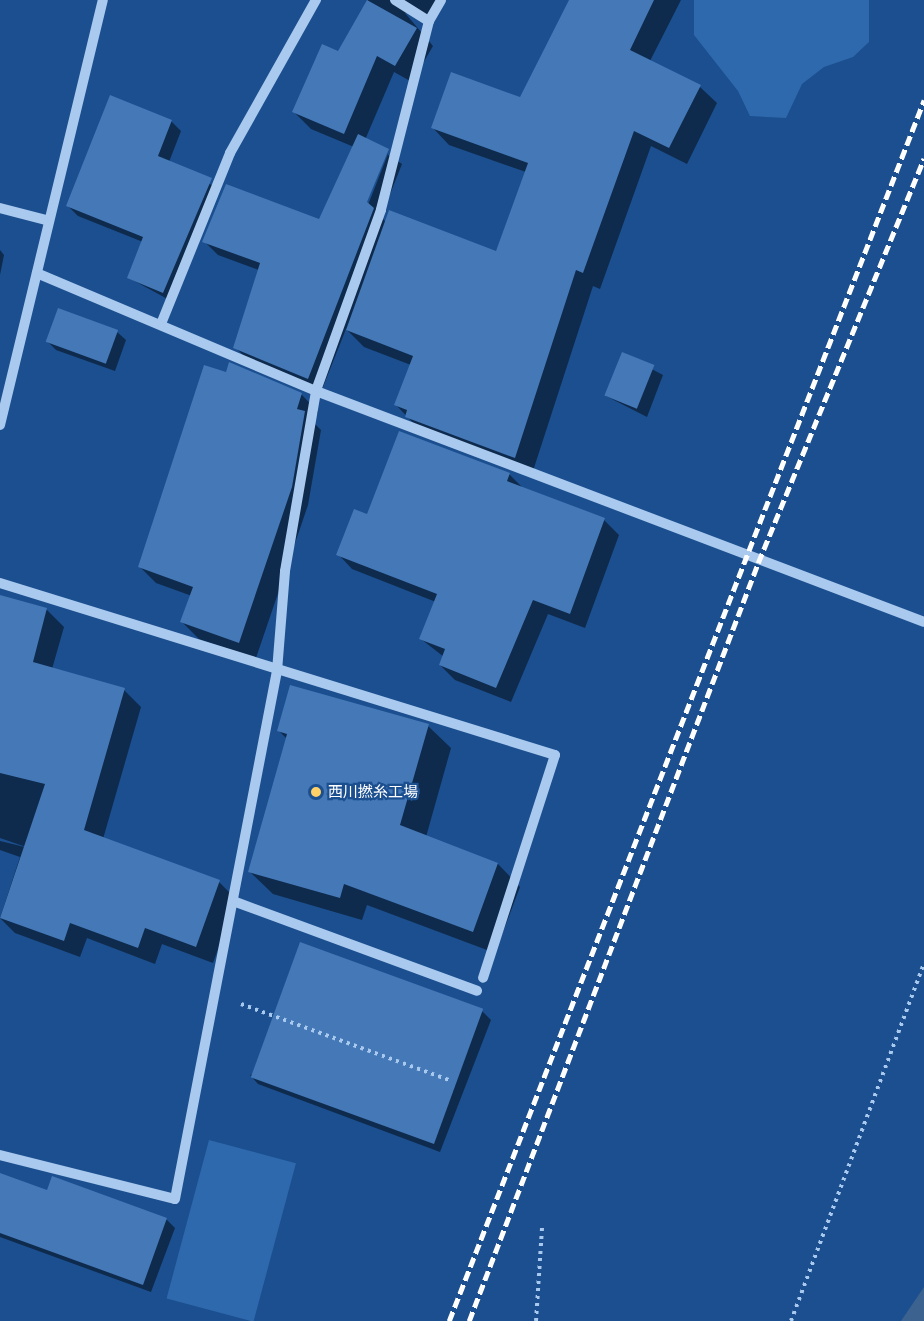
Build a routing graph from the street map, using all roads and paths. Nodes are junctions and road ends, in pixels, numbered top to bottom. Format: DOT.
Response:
graph roads {
  1 [pos="103,0"];
  2 [pos="316,0"];
  3 [pos="395,0"];
  4 [pos="441,0"];
  5 [pos="429,21"];
  6 [pos="0,208"];
  7 [pos="46,220"];
  8 [pos="37,273"];
  9 [pos="161,324"];
  10 [pos="316,391"];
  11 [pos="0,425"];
  12 [pos="0,583"];
  13 [pos="924,622"];
  14 [pos="277,671"];
  15 [pos="233,901"];
  16 [pos="924,963"];
  17 [pos="483,978"];
  18 [pos="477,991"];
  19 [pos="214,995"];
  20 [pos="451,1081"];
  21 [pos="0,1155"];
  22 [pos="542,1227"];
  23 [pos="536,1321"];
  24 [pos="791,1321"];
  1 -- 7 [label="street"];
  2 -- 9 [label="street"];
  3 -- 5 [label="street"];
  4 -- 5 [label="street"];
  5 -- 10 [label="street"];
  6 -- 7 [label="street"];
  7 -- 8 [label="street"];
  8 -- 9 [label="street"];
  8 -- 11 [label="street"];
  9 -- 10 [label="street"];
  10 -- 13 [label="street"];
  10 -- 14 [label="street"];
  12 -- 14 [label="street"];
  14 -- 15 [label="street"];
  14 -- 17 [label="street"];
  15 -- 18 [label="street"];
  15 -- 19 [label="street"];
  16 -- 24 [label="path"];
  19 -- 20 [label="path"];
  19 -- 21 [label="street"];
  22 -- 23 [label="path"];
}
